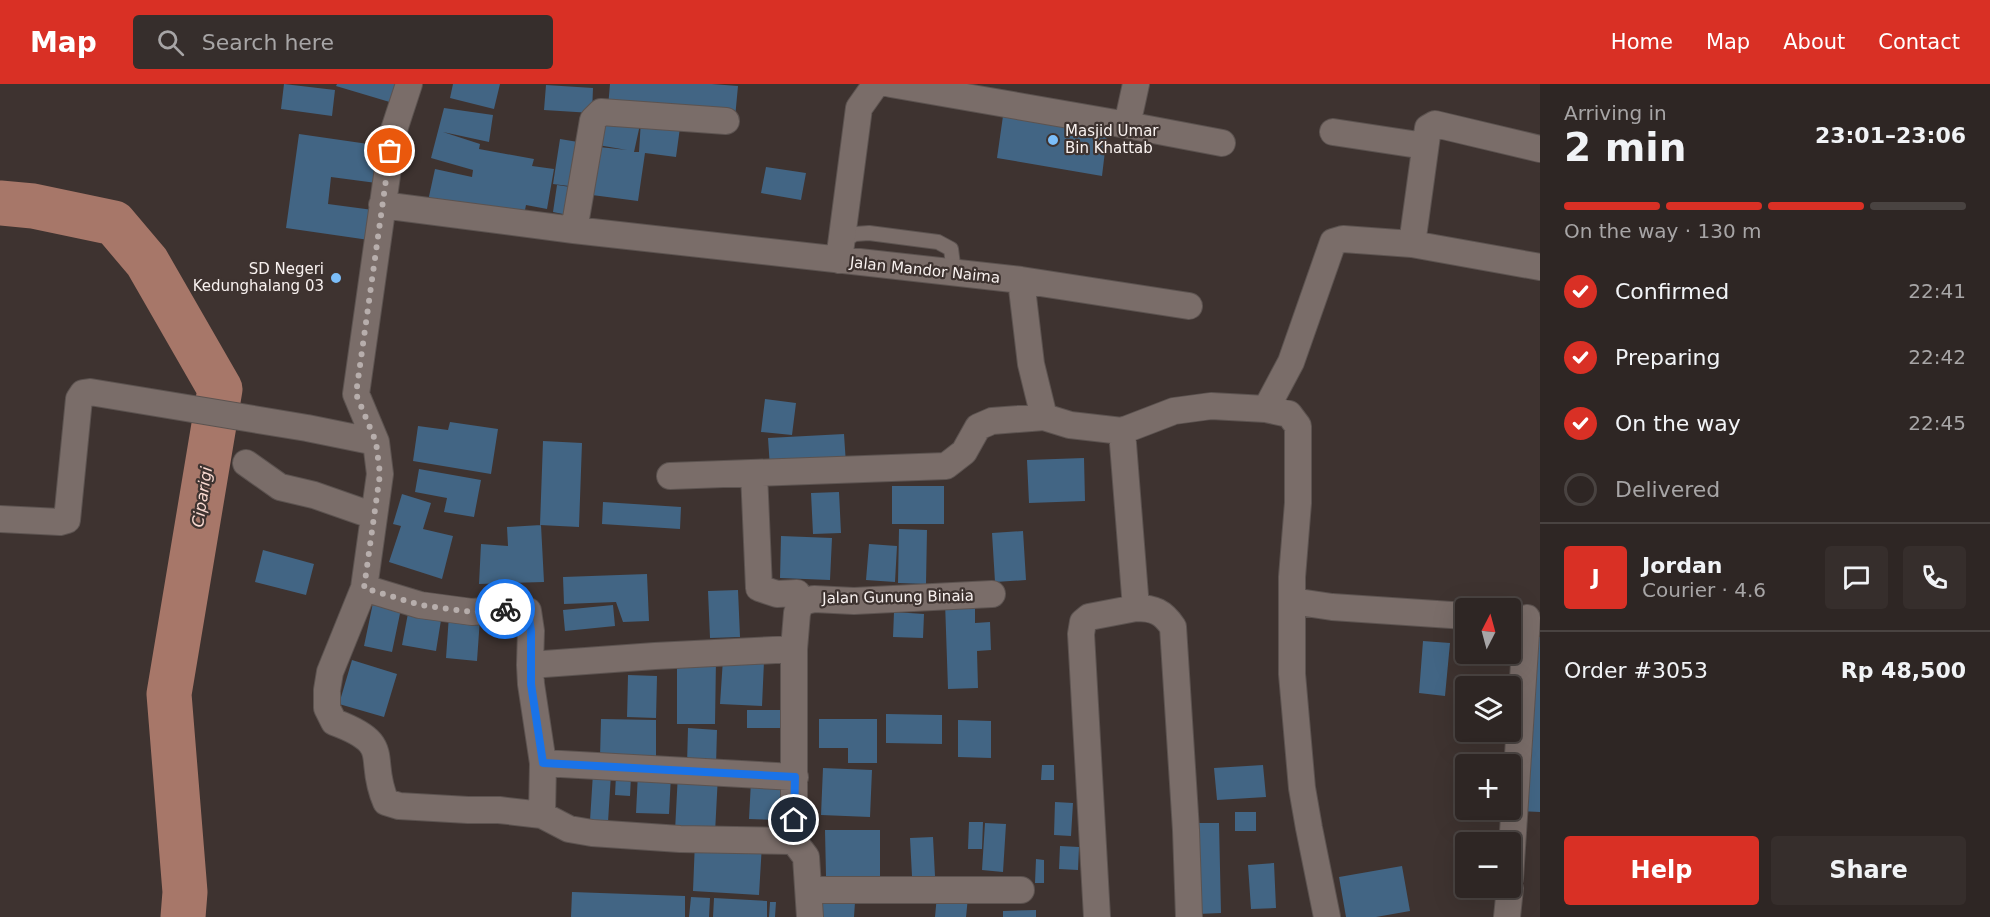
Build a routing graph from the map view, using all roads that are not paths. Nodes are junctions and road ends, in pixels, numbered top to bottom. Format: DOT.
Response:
graph roads {
  1 [pos="409,84"];
  2 [pos="876,84"];
  3 [pos="891,84"];
  4 [pos="1136,84"];
  5 [pos="726,121"];
  6 [pos="1127,125"];
  7 [pos="1333,132"];
  8 [pos="1222,143"];
  9 [pos="1425,146"];
  10 [pos="1540,149"];
  11 [pos="382,205"];
  12 [pos="574,230"];
  13 [pos="1412,244"];
  14 [pos="840,250"];
  15 [pos="1540,267"];
  16 [pos="1022,280"];
  17 [pos="1189,306"];
  18 [pos="1266,409"];
  19 [pos="1039,417"];
  20 [pos="1122,431"];
  21 [pos="376,442"];
  22 [pos="246,463"];
  23 [pos="754,473"];
  24 [pos="670,476"];
  25 [pos="374,516"];
  26 [pos="0,519"];
  27 [pos="364,588"];
  28 [pos="992,594"];
  29 [pos="1292,601"];
  30 [pos="801,602"];
  31 [pos="1136,608"];
  32 [pos="1455,615"];
  33 [pos="1526,618"];
  34 [pos="794,649"];
  35 [pos="530,665"];
  36 [pos="543,763"];
  37 [pos="795,777"];
  38 [pos="542,815"];
  39 [pos="1513,832"];
  40 [pos="794,841"];
  41 [pos="809,890"];
  42 [pos="1022,890"];
  43 [pos="1509,898"];
  44 [pos="810,917"];
  45 [pos="1097,917"];
  46 [pos="1189,917"];
  47 [pos="1327,917"];
  48 [pos="1507,917"];
  1 -- 11 [label="street"];
  2 -- 14 [label="street"];
  3 -- 6 [label="street"];
  4 -- 6 [label="street"];
  5 -- 12 [label="street"];
  6 -- 8 [label="street"];
  7 -- 9 [label="street"];
  9 -- 10 [label="street"];
  9 -- 13 [label="street"];
  11 -- 12 [label="street, Jalan Mandor Naima"];
  11 -- 21 [label="street"];
  12 -- 14 [label="street, Jalan Mandor Naima"];
  13 -- 15 [label="street"];
  13 -- 18 [label="street"];
  14 -- 16 [label="street, Jalan Mandor Naima"];
  16 -- 17 [label="street"];
  16 -- 19 [label="street, Jalan Mandor Naima"];
  18 -- 20 [label="street"];
  18 -- 29 [label="street"];
  19 -- 20 [label="street"];
  19 -- 23 [label="street"];
  20 -- 31 [label="street"];
  21 -- 25 [label="street"];
  21 -- 26 [label="street"];
  22 -- 25 [label="street"];
  23 -- 24 [label="street"];
  23 -- 30 [label="street"];
  25 -- 27 [label="street"];
  27 -- 35 [label="street"];
  27 -- 38 [label="street"];
  28 -- 30 [label="street, Jalan Gunung Binaia"];
  29 -- 32 [label="street"];
  29 -- 47 [label="street"];
  30 -- 34 [label="street, Jalan Gunung Binaia"];
  31 -- 45 [label="street"];
  31 -- 46 [label="street"];
  33 -- 39 [label="street"];
  34 -- 35 [label="street"];
  34 -- 37 [label="street, Jalan Gunung Binaia"];
  35 -- 36 [label="street"];
  36 -- 37 [label="street"];
  36 -- 38 [label="street"];
  37 -- 40 [label="street, Jalan Gunung Binaia"];
  38 -- 40 [label="street"];
  40 -- 41 [label="street, Jalan Gunung Binaia"];
  41 -- 42 [label="street"];
  41 -- 44 [label="street, Jalan Gunung Binaia"];
  43 -- 48 [label="street"];
}
